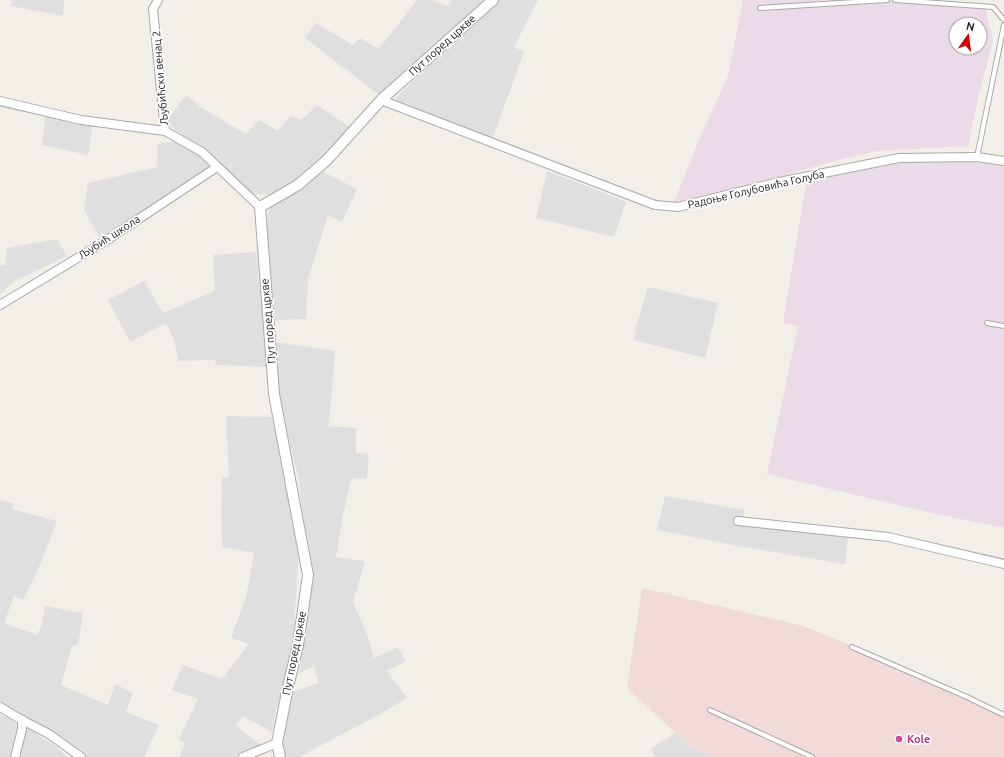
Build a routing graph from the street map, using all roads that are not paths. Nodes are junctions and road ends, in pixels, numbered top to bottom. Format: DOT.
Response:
graph roads {
  1 [pos="158,0"];
  2 [pos="493,0"];
  3 [pos="887,0"];
  4 [pos="895,0"];
  5 [pos="760,8"];
  6 [pos="1004,20"];
  7 [pos="1004,25"];
  8 [pos="381,100"];
  9 [pos="0,101"];
  10 [pos="165,131"];
  11 [pos="978,157"];
  12 [pos="1004,161"];
  13 [pos="217,167"];
  14 [pos="260,207"];
  15 [pos="0,305"];
  16 [pos="987,323"];
  17 [pos="1004,326"];
  18 [pos="738,521"];
  19 [pos="1004,564"];
  20 [pos="852,647"];
  21 [pos="0,707"];
  22 [pos="710,710"];
  23 [pos="1004,715"];
  24 [pos="22,720"];
  25 [pos="277,743"];
  26 [pos="15,757"];
  27 [pos="81,757"];
  28 [pos="243,757"];
  29 [pos="280,757"];
  30 [pos="812,757"];
  1 -- 10 [label="street, Љубићски венац 2"];
  2 -- 8 [label="street, Пут поред цркве"];
  3 -- 5 [label="lane"];
  4 -- 6 [label="lane"];
  7 -- 11 [label="lane"];
  8 -- 11 [label="street, Радоње Голубовића Голуба"];
  8 -- 14 [label="street, Пут поред цркве"];
  9 -- 10 [label="street"];
  10 -- 13 [label="street, Љубићски венац 2"];
  11 -- 12 [label="street, Радоње Голубовића Голуба"];
  13 -- 14 [label="street, Љубићски венац 2"];
  13 -- 15 [label="street, Љубић школа"];
  14 -- 25 [label="street, Пут поред цркве"];
  16 -- 17 [label="lane"];
  18 -- 19 [label="street"];
  20 -- 23 [label="lane"];
  21 -- 24 [label="street"];
  22 -- 30 [label="lane"];
  24 -- 26 [label="street"];
  24 -- 27 [label="street"];
  25 -- 28 [label="street"];
  25 -- 29 [label="street, Пут поред цркве"];
}
